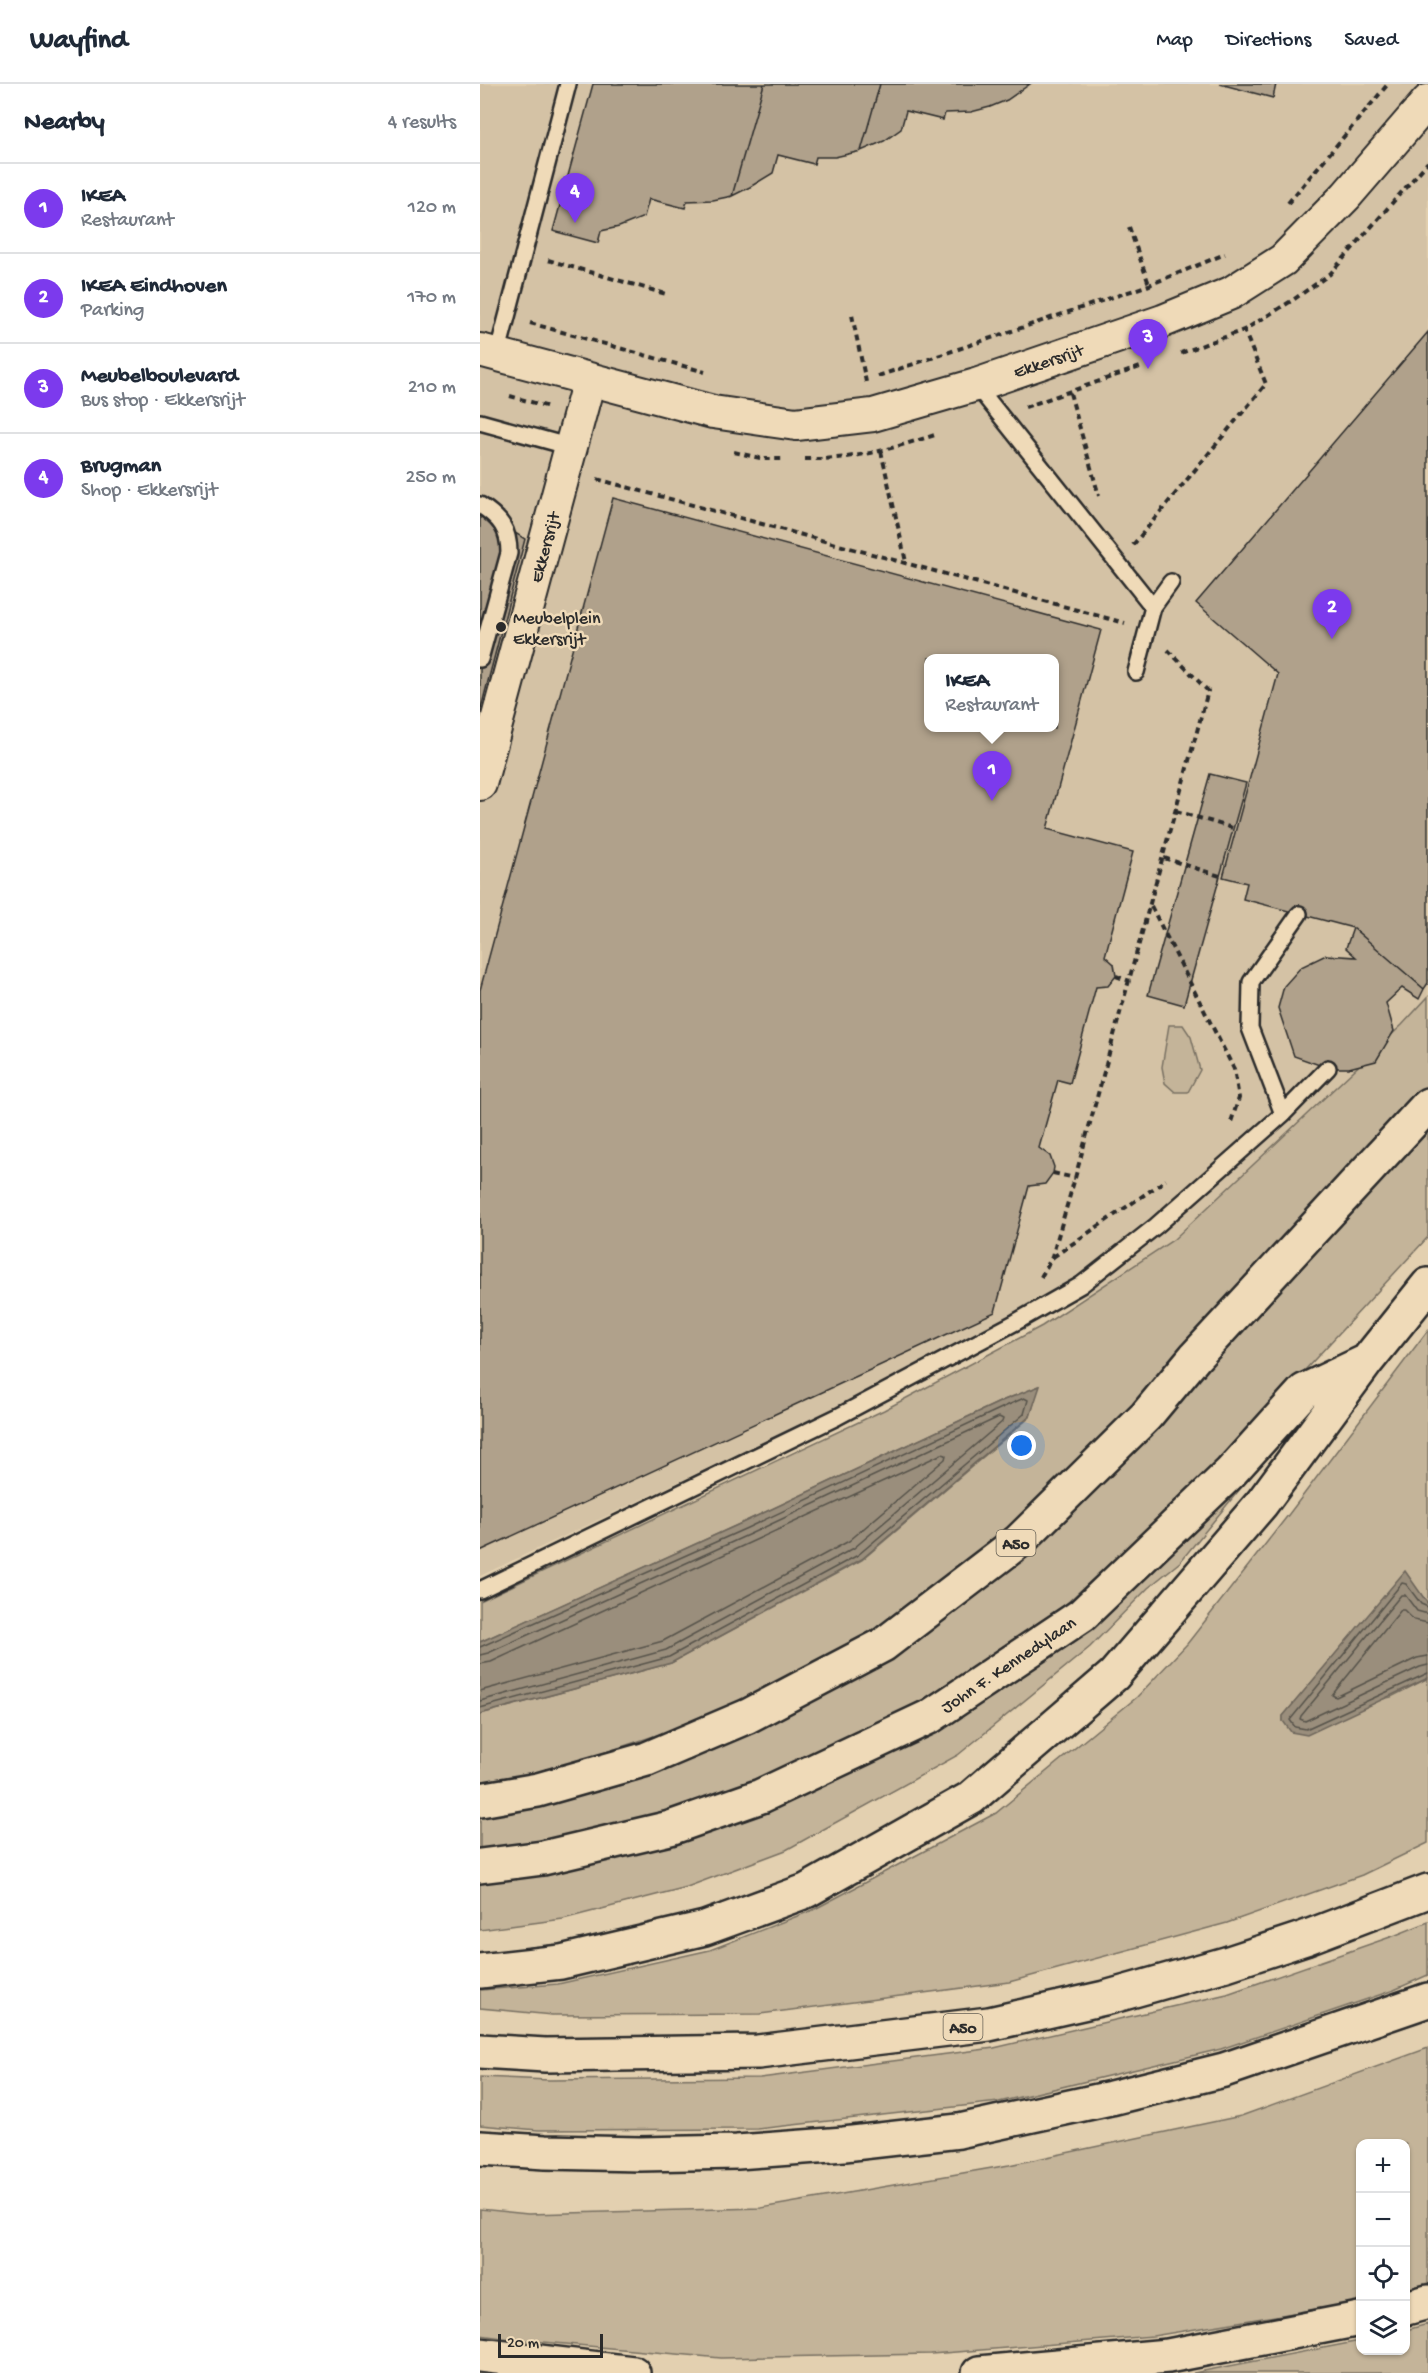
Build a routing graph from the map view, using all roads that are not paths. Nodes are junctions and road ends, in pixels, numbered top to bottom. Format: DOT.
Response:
graph roads {
  1 [pos="568,84"];
  2 [pos="1428,101"];
  3 [pos="488,353"];
  4 [pos="589,380"];
  5 [pos="976,385"];
  6 [pos="480,422"];
  7 [pos="568,458"];
  8 [pos="480,505"];
  9 [pos="1171,582"];
  10 [pos="1153,607"];
  11 [pos="480,659"];
  12 [pos="1136,672"];
  13 [pos="480,784"];
  14 [pos="1299,914"];
  15 [pos="1328,1068"];
  16 [pos="1428,1105"];
  17 [pos="1283,1114"];
  18 [pos="1428,1285"];
  19 [pos="1367,1361"];
  20 [pos="480,1590"];
  21 [pos="480,1800"];
  22 [pos="480,1866"];
  23 [pos="1428,1891"];
  24 [pos="480,1971"];
  25 [pos="1428,2000"];
  26 [pos="480,2051"];
  27 [pos="480,2148"];
  28 [pos="1428,2302"];
  29 [pos="1410,2307"];
  30 [pos="1356,2320"];
  31 [pos="480,2355"];
  32 [pos="633,2373"];
  33 [pos="979,2373"];
  1 -- 3 [label="lane"];
  2 -- 5 [label="street, Ekkersrijt"];
  3 -- 4 [label="street, Ekkersrijt"];
  4 -- 5 [label="street, Ekkersrijt"];
  4 -- 7 [label="street, Ekkersrijt"];
  5 -- 10 [label="lane"];
  6 -- 7 [label="lane"];
  7 -- 13 [label="street, Ekkersrijt"];
  8 -- 11 [label="lane"];
  9 -- 10 [label="lane"];
  10 -- 12 [label="lane"];
  14 -- 17 [label="lane"];
  15 -- 17 [label="lane"];
  16 -- 21 [label="highway, A50"];
  17 -- 20 [label="lane"];
  18 -- 19 [label="highway, John F. Kennedylaan"];
  19 -- 22 [label="highway, John F. Kennedylaan"];
  19 -- 24 [label="highway"];
  23 -- 26 [label="highway, A50"];
  25 -- 27 [label="highway"];
  28 -- 29 [label="highway"];
  30 -- 33 [label="highway"];
  31 -- 32 [label="highway"];
}
